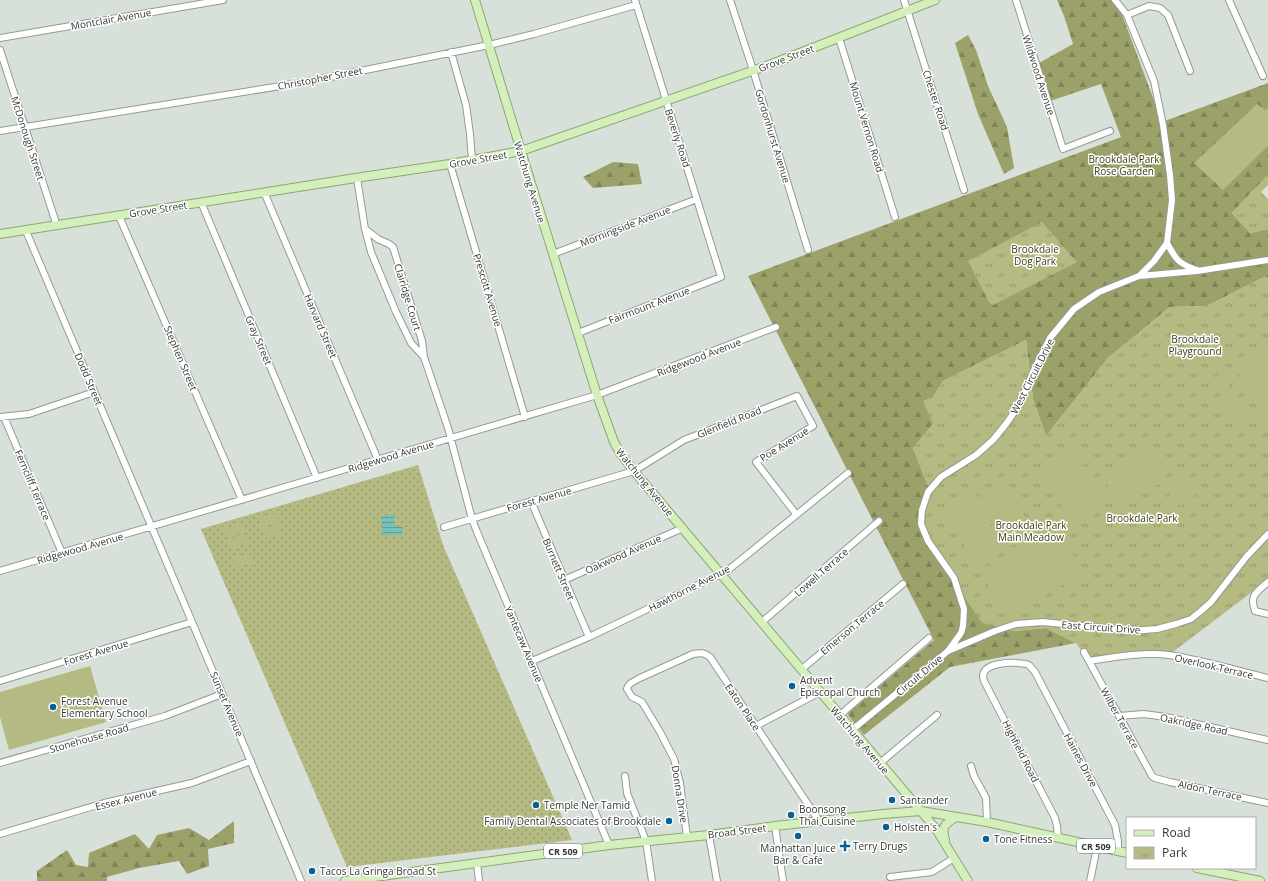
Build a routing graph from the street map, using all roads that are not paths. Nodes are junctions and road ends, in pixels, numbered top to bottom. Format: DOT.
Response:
graph roads {
  1 [pos="223,0"];
  2 [pos="475,0"];
  3 [pos="730,0"];
  4 [pos="904,0"];
  5 [pos="935,0"];
  6 [pos="1016,0"];
  7 [pos="1114,0"];
  8 [pos="1229,0"];
  9 [pos="192,2"];
  10 [pos="635,2"];
  11 [pos="907,11"];
  12 [pos="1127,16"];
  13 [pos="0,38"];
  14 [pos="839,38"];
  15 [pos="489,45"];
  16 [pos="0,50"];
  17 [pos="451,52"];
  18 [pos="753,70"];
  19 [pos="1190,71"];
  20 [pos="1263,76"];
  21 [pos="666,101"];
  22 [pos="25,127"];
  23 [pos="0,131"];
  24 [pos="1110,131"];
  25 [pos="521,151"];
  26 [pos="472,160"];
  27 [pos="450,164"];
  28 [pos="357,178"];
  29 [pos="964,190"];
  30 [pos="264,192"];
  31 [pos="697,199"];
  32 [pos="201,202"];
  33 [pos="119,216"];
  34 [pos="895,217"];
  35 [pos="56,226"];
  36 [pos="365,229"];
  37 [pos="26,231"];
  38 [pos="0,234"];
  39 [pos="384,241"];
  40 [pos="1167,243"];
  41 [pos="808,250"];
  42 [pos="371,252"];
  43 [pos="553,254"];
  44 [pos="1268,260"];
  45 [pos="1200,271"];
  46 [pos="1139,276"];
  47 [pos="721,277"];
  48 [pos="776,327"];
  49 [pos="578,333"];
  50 [pos="424,358"];
  51 [pos="94,392"];
  52 [pos="597,395"];
  53 [pos="2,417"];
  54 [pos="525,417"];
  55 [pos="813,426"];
  56 [pos="450,439"];
  57 [pos="378,460"];
  58 [pos="634,471"];
  59 [pos="848,473"];
  60 [pos="317,478"];
  61 [pos="242,500"];
  62 [pos="530,501"];
  63 [pos="796,514"];
  64 [pos="472,519"];
  65 [pos="879,521"];
  66 [pos="152,527"];
  67 [pos="444,527"];
  68 [pos="683,528"];
  69 [pos="1268,534"];
  70 [pos="62,553"];
  71 [pos="0,571"];
  72 [pos="721,574"];
  73 [pos="564,580"];
  74 [pos="1268,582"];
  75 [pos="903,584"];
  76 [pos="1268,614"];
  77 [pos="192,622"];
  78 [pos="762,622"];
  79 [pos="588,637"];
  80 [pos="929,638"];
  81 [pos="948,651"];
  82 [pos="1084,652"];
  83 [pos="532,661"];
  84 [pos="1089,661"];
  85 [pos="988,667"];
  86 [pos="800,668"];
  87 [pos="640,678"];
  88 [pos="1268,678"];
  89 [pos="0,681"];
  90 [pos="820,692"];
  91 [pos="222,694"];
  92 [pos="937,715"];
  93 [pos="840,716"];
  94 [pos="1119,716"];
  95 [pos="756,726"];
  96 [pos="852,730"];
  97 [pos="1268,740"];
  98 [pos="251,761"];
  99 [pos="0,763"];
  100 [pos="880,763"];
  101 [pos="971,766"];
  102 [pos="625,776"];
  103 [pos="1152,776"];
  104 [pos="1268,803"];
  105 [pos="921,812"];
  106 [pos="956,817"];
  107 [pos="819,821"];
  108 [pos="987,822"];
  109 [pos="775,826"];
  110 [pos="0,834"];
  111 [pos="709,835"];
  112 [pos="687,837"];
  113 [pos="1058,838"];
  114 [pos="646,841"];
  115 [pos="946,844"];
  116 [pos="609,845"];
  117 [pos="1098,847"];
  118 [pos="1118,851"];
  119 [pos="1126,853"];
  120 [pos="954,858"];
  121 [pos="477,863"];
  122 [pos="1201,869"];
  123 [pos="890,877"];
  124 [pos="1247,880"];
  125 [pos="300,881"];
  126 [pos="345,881"];
  127 [pos="479,881"];
  128 [pos="652,881"];
  129 [pos="717,881"];
  130 [pos="783,881"];
  131 [pos="968,881"];
  132 [pos="1090,881"];
  133 [pos="1260,881"];
  1 -- 9 [label="street, Montclair Avenue"];
  2 -- 15 [label="main road, Watchung Avenue"];
  3 -- 18 [label="street, Gordonhurst Avenue"];
  4 -- 11 [label="street, Chester Road"];
  5 -- 11 [label="main road, Grove Street"];
  6 -- 24 [label="street, Wildwood Avenue"];
  7 -- 12 [label="street"];
  8 -- 20 [label="street"];
  9 -- 13 [label="street, Montclair Avenue"];
  10 -- 15 [label="street, Christopher Street"];
  10 -- 21 [label="street, Beverly Road"];
  11 -- 14 [label="main road, Grove Street"];
  11 -- 29 [label="street, Chester Road"];
  12 -- 19 [label="street"];
  12 -- 40 [label="street"];
  14 -- 18 [label="main road, Grove Street"];
  14 -- 34 [label="street, Mount Vernon Road"];
  15 -- 17 [label="street, Christopher Street"];
  15 -- 25 [label="main road, Watchung Avenue"];
  16 -- 22 [label="street, McDonough Street"];
  17 -- 22 [label="street, Christopher Street"];
  17 -- 26 [label="street"];
  18 -- 21 [label="main road, Grove Street"];
  18 -- 41 [label="street, Gordonhurst Avenue"];
  21 -- 25 [label="main road, Grove Street"];
  21 -- 31 [label="street, Beverly Road"];
  22 -- 23 [label="street, Christopher Street"];
  22 -- 35 [label="street, McDonough Street"];
  25 -- 26 [label="main road, Grove Street"];
  25 -- 43 [label="main road, Watchung Avenue"];
  26 -- 27 [label="main road, Grove Street"];
  27 -- 28 [label="main road, Grove Street"];
  27 -- 54 [label="street, Prescott Avenue"];
  28 -- 30 [label="main road, Grove Street"];
  28 -- 36 [label="street, Clairidge Court"];
  30 -- 32 [label="main road, Grove Street"];
  30 -- 57 [label="street, Harvard Street"];
  31 -- 43 [label="street, Morningside Avenue"];
  31 -- 47 [label="street, Beverly Road"];
  32 -- 33 [label="main road, Grove Street"];
  32 -- 60 [label="street, Gray Street"];
  33 -- 35 [label="main road, Grove Street"];
  33 -- 61 [label="street, Stephen Street"];
  35 -- 37 [label="main road, Grove Street"];
  36 -- 39 [label="street, Clairidge Court"];
  36 -- 42 [label="street, Clairidge Court"];
  37 -- 38 [label="main road, Grove Street"];
  37 -- 51 [label="street, Dodd Street"];
  39 -- 42 [label="street"];
  39 -- 50 [label="street, Clairidge Court"];
  40 -- 45 [label="street"];
  40 -- 46 [label="street"];
  42 -- 50 [label="street, Clairidge Court"];
  43 -- 49 [label="main road, Watchung Avenue"];
  44 -- 45 [label="street, West Circuit Drive"];
  45 -- 46 [label="street, West Circuit Drive"];
  46 -- 81 [label="street, West Circuit Drive"];
  47 -- 49 [label="street, Fairmount Avenue"];
  48 -- 52 [label="street, Ridgewood Avenue"];
  49 -- 52 [label="main road, Watchung Avenue"];
  50 -- 56 [label="street, Clairidge Court"];
  51 -- 53 [label="street"];
  51 -- 66 [label="street, Dodd Street"];
  52 -- 54 [label="street, Ridgewood Avenue"];
  52 -- 58 [label="main road, Watchung Avenue"];
  53 -- 70 [label="street, Ferncliff Terrace"];
  54 -- 56 [label="street, Ridgewood Avenue"];
  55 -- 58 [label="street, Glenfield Road"];
  55 -- 63 [label="street, Poe Avenue"];
  56 -- 57 [label="street, Ridgewood Avenue"];
  56 -- 64 [label="street, Yantecaw Avenue"];
  57 -- 60 [label="street, Ridgewood Avenue"];
  58 -- 62 [label="street, Forest Avenue"];
  58 -- 68 [label="main road, Watchung Avenue"];
  59 -- 63 [label="street, Hawthorne Avenue"];
  60 -- 61 [label="street, Ridgewood Avenue"];
  61 -- 66 [label="street, Ridgewood Avenue"];
  62 -- 64 [label="street, Forest Avenue"];
  62 -- 73 [label="street, Burnett Street"];
  63 -- 72 [label="street, Hawthorne Avenue"];
  64 -- 67 [label="street, Forest Avenue"];
  64 -- 83 [label="street, Yantecaw Avenue"];
  65 -- 78 [label="street, Lowell Terrace"];
  66 -- 70 [label="street, Ridgewood Avenue"];
  66 -- 77 [label="street, Sunset Avenue"];
  68 -- 72 [label="main road, Watchung Avenue"];
  68 -- 73 [label="street, Oakwood Avenue"];
  69 -- 81 [label="street, East Circuit Drive"];
  70 -- 71 [label="street, Ridgewood Avenue"];
  72 -- 78 [label="main road, Watchung Avenue"];
  72 -- 79 [label="street, Hawthorne Avenue"];
  73 -- 79 [label="street, Burnett Street"];
  74 -- 76 [label="street"];
  75 -- 86 [label="street, Emerson Terrace"];
  77 -- 89 [label="street, Forest Avenue"];
  77 -- 91 [label="street, Sunset Avenue"];
  78 -- 86 [label="main road, Watchung Avenue"];
  79 -- 83 [label="street, Hawthorne Avenue"];
  80 -- 93 [label="street"];
  81 -- 96 [label="street, Circuit Drive"];
  82 -- 84 [label="street, Wilber Terrace"];
  83 -- 116 [label="street, Yantecaw Avenue"];
  84 -- 88 [label="street, Overlook Terrace"];
  84 -- 94 [label="street, Wilber Terrace"];
  85 -- 113 [label="street, Highfield Road"];
  85 -- 118 [label="street, Haines Drive"];
  86 -- 90 [label="main road, Watchung Avenue"];
  87 -- 95 [label="street, Eaton Place"];
  87 -- 112 [label="street, Donna Drive"];
  90 -- 93 [label="main road, Watchung Avenue"];
  90 -- 95 [label="street"];
  91 -- 98 [label="street, Sunset Avenue"];
  91 -- 99 [label="street, Stonehouse Road"];
  92 -- 100 [label="street"];
  93 -- 96 [label="main road, Watchung Avenue"];
  94 -- 97 [label="street, Oakridge Road"];
  94 -- 103 [label="street, Wilber Terrace"];
  95 -- 107 [label="street, Eaton Place"];
  96 -- 100 [label="main road, Watchung Avenue"];
  98 -- 110 [label="street, Essex Avenue"];
  98 -- 125 [label="street, Sunset Avenue"];
  100 -- 105 [label="main road, Watchung Avenue"];
  101 -- 108 [label="street"];
  102 -- 114 [label="street"];
  103 -- 104 [label="street, Aldon Terrace"];
  105 -- 106 [label="main road, Broad Street / CR 509"];
  105 -- 107 [label="main road, Broad Street / CR 509"];
  105 -- 115 [label="main road, Watchung Avenue"];
  106 -- 108 [label="main road, Broad Street / CR 509"];
  106 -- 115 [label="main road"];
  107 -- 109 [label="main road, Broad Street / CR 509"];
  108 -- 113 [label="main road, Broad Street / CR 509"];
  109 -- 111 [label="main road, Broad Street / CR 509"];
  109 -- 130 [label="street"];
  111 -- 112 [label="main road, Broad Street / CR 509"];
  111 -- 129 [label="street"];
  112 -- 114 [label="main road, Broad Street / CR 509"];
  113 -- 117 [label="main road, Broad Street / CR 509"];
  114 -- 116 [label="main road, Broad Street / CR 509"];
  114 -- 128 [label="street"];
  115 -- 120 [label="main road, Watchung Avenue"];
  116 -- 121 [label="main road, Broad Street / CR 509"];
  117 -- 118 [label="main road, Broad Street / CR 509"];
  117 -- 132 [label="street"];
  118 -- 119 [label="main road, Broad Street / CR 509"];
  120 -- 123 [label="street"];
  120 -- 131 [label="main road, Watchung Avenue"];
  121 -- 126 [label="main road, Broad Street / CR 509"];
  121 -- 127 [label="street"];
  122 -- 124 [label="main road"];
  124 -- 133 [label="main road"];
}
